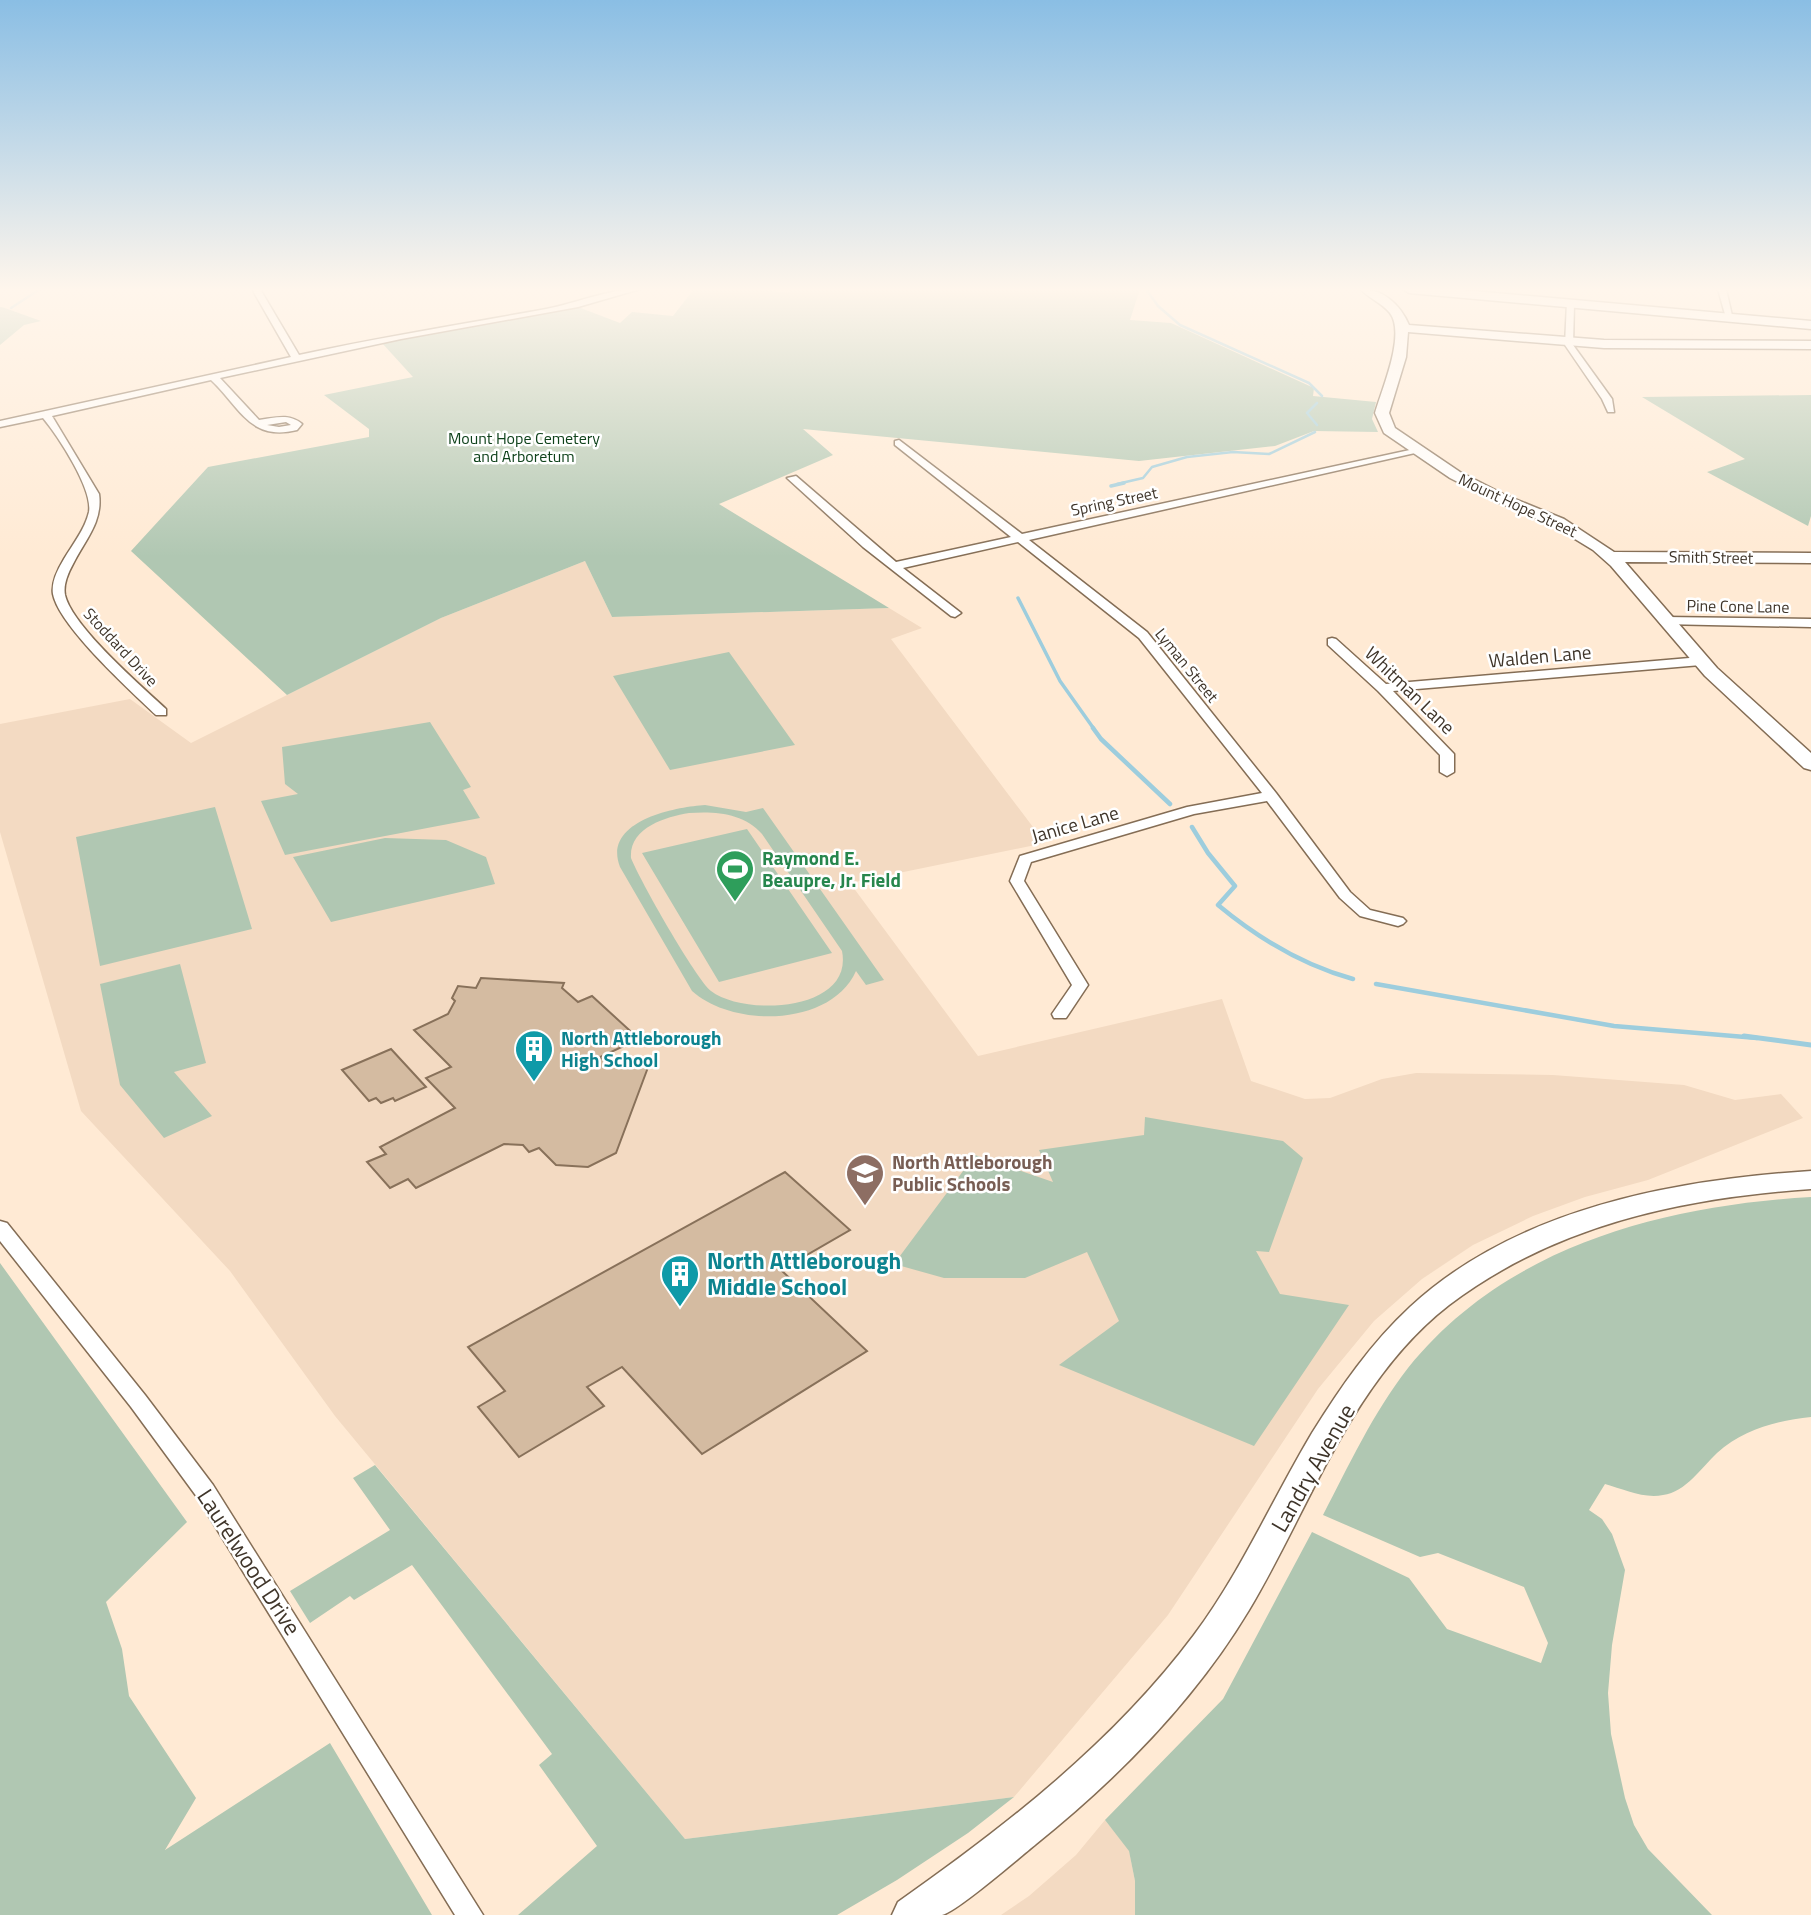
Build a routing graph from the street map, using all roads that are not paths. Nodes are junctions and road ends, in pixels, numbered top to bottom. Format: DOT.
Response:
graph roads {
  1 [pos="212,378"];
  2 [pos="214,378"];
  3 [pos="1393,378"];
  4 [pos="1592,378"];
  5 [pos="1611,410"];
  6 [pos="46,415"];
  7 [pos="257,423"];
  8 [pos="0,424"];
  9 [pos="899,443"];
  10 [pos="1415,450"];
  11 [pos="792,478"];
  12 [pos="1021,537"];
  13 [pos="1611,557"];
  14 [pos="1811,558"];
  15 [pos="895,566"];
  16 [pos="955,613"];
  17 [pos="1665,621"];
  18 [pos="1811,623"];
  19 [pos="1332,642"];
  20 [pos="1701,661"];
  21 [pos="1383,688"];
  22 [pos="161,712"];
  23 [pos="1811,764"];
  24 [pos="1447,772"];
  25 [pos="1271,796"];
  26 [pos="1398,921"];
  27 [pos="1060,1014"];
  28 [pos="1811,1180"];
  29 [pos="0,1228"];
  30 [pos="470,1915"];
  31 [pos="911,1915"];
  1 -- 6 [label="street"];
  2 -- 7 [label="street"];
  3 -- 10 [label="street, Mount Hope Street"];
  4 -- 5 [label="street"];
  6 -- 8 [label="street"];
  6 -- 22 [label="street, Stoddard Drive"];
  9 -- 12 [label="street, Lyman Street"];
  10 -- 12 [label="street, Spring Street"];
  10 -- 13 [label="street, Mount Hope Street"];
  11 -- 15 [label="street"];
  12 -- 15 [label="street, Spring Street"];
  12 -- 25 [label="street, Lyman Street"];
  13 -- 14 [label="street, Smith Street"];
  13 -- 17 [label="street, Mount Hope Street"];
  15 -- 16 [label="street"];
  17 -- 18 [label="street, Pine Cone Lane"];
  17 -- 20 [label="street, Mount Hope Street"];
  19 -- 21 [label="street, Whitman Lane"];
  20 -- 21 [label="street, Walden Lane"];
  20 -- 23 [label="street, Mount Hope Street"];
  21 -- 24 [label="street, Whitman Lane"];
  25 -- 26 [label="street, Lyman Street"];
  25 -- 27 [label="street, Janice Lane"];
  28 -- 31 [label="street, Landry Avenue"];
  29 -- 30 [label="street, Laurelwood Drive"];
}
